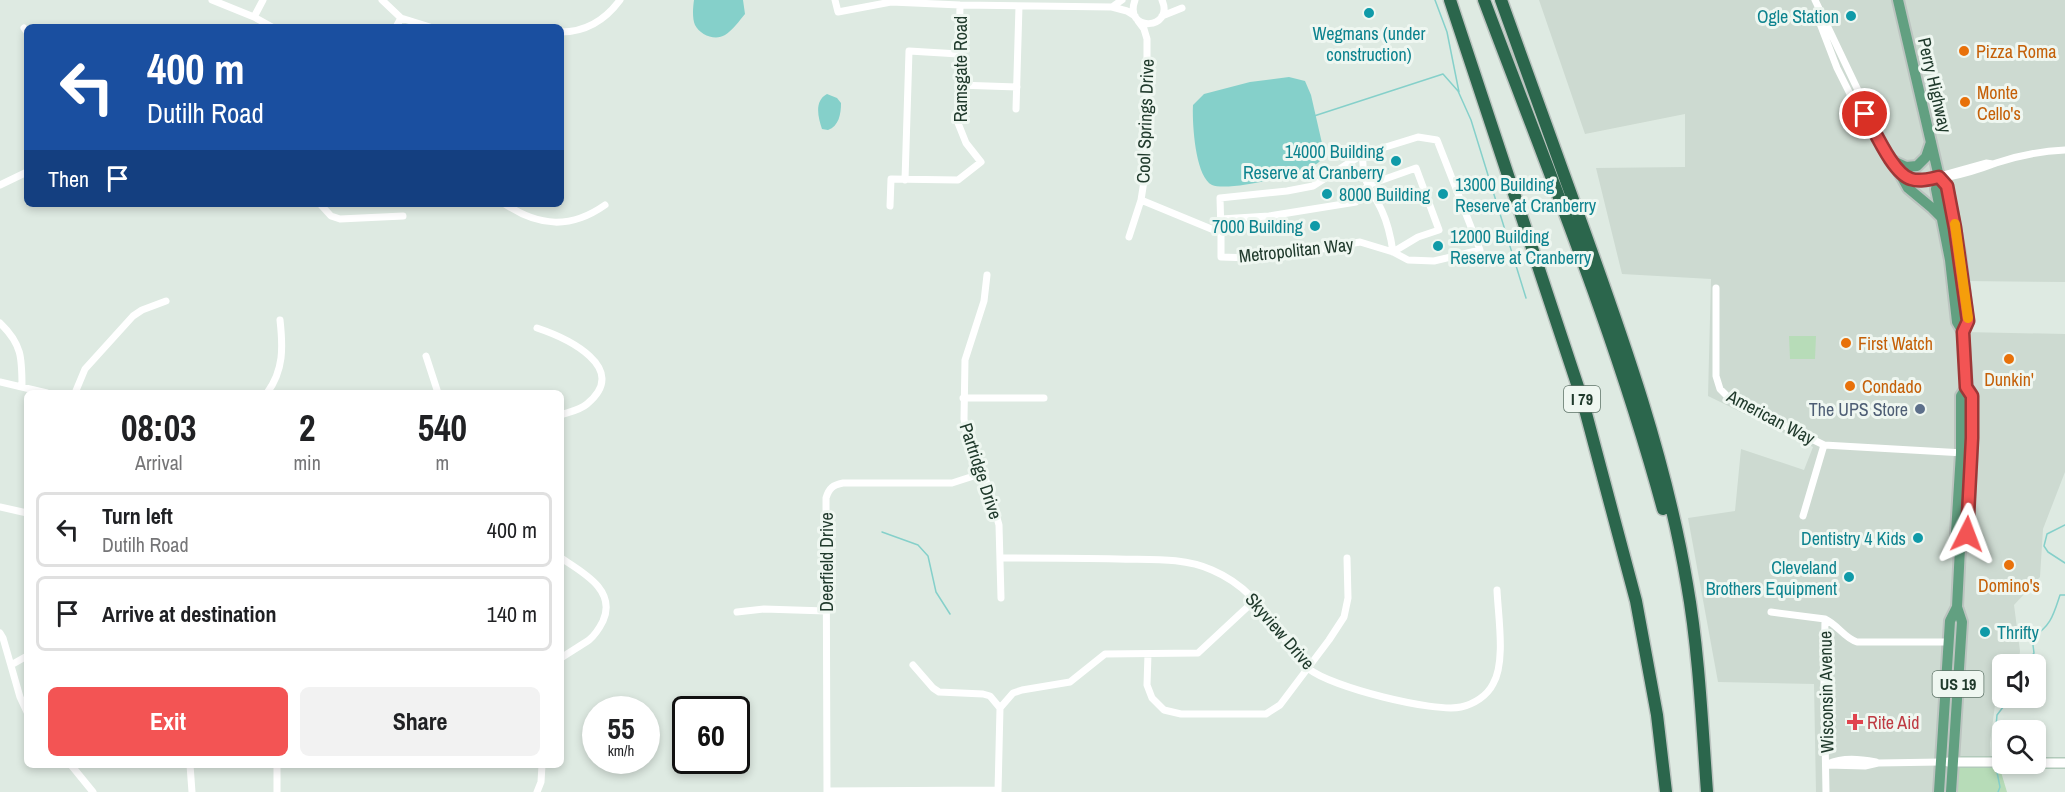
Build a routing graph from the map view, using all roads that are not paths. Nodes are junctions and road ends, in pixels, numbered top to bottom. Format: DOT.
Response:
graph roads {
  1 [pos="212,0"];
  2 [pos="263,0"];
  3 [pos="382,0"];
  4 [pos="620,0"];
  5 [pos="836,0"];
  6 [pos="1122,0"];
  7 [pos="1135,0"];
  8 [pos="1162,0"];
  9 [pos="1450,0"];
  10 [pos="1484,0"];
  11 [pos="1501,0"];
  12 [pos="1815,0"];
  13 [pos="1899,0"];
  14 [pos="891,1"];
  15 [pos="998,3"];
  16 [pos="960,5"];
  17 [pos="1019,6"];
  18 [pos="1112,7"];
  19 [pos="254,17"];
  20 [pos="401,18"];
  21 [pos="1160,18"];
  22 [pos="1137,19"];
  23 [pos="267,24"];
  24 [pos="398,24"];
  25 [pos="420,24"];
  26 [pos="564,32"];
  27 [pos="1147,39"];
  28 [pos="959,54"];
  29 [pos="958,85"];
  30 [pos="1017,87"];
  31 [pos="1016,108"];
  32 [pos="1931,142"];
  33 [pos="2065,150"];
  34 [pos="1363,154"];
  35 [pos="1891,160"];
  36 [pos="1898,170"];
  37 [pos="24,173"];
  38 [pos="1939,177"];
  39 [pos="905,180"];
  40 [pos="0,184"];
  41 [pos="1368,185"];
  42 [pos="1141,200"];
  43 [pos="605,205"];
  44 [pos="890,206"];
  45 [pos="323,207"];
  46 [pos="510,207"];
  47 [pos="403,216"];
  48 [pos="1221,219"];
  49 [pos="1943,220"];
  50 [pos="1221,233"];
  51 [pos="1129,237"];
  52 [pos="1393,252"];
  53 [pos="987,275"];
  54 [pos="1716,288"];
  55 [pos="166,301"];
  56 [pos="280,320"];
  57 [pos="0,323"];
  58 [pos="537,328"];
  59 [pos="1963,332"];
  60 [pos="426,356"];
  61 [pos="0,382"];
  62 [pos="22,387"];
  63 [pos="34,390"];
  64 [pos="76,390"];
  65 [pos="270,390"];
  66 [pos="437,390"];
  67 [pos="963,398"];
  68 [pos="1044,398"];
  69 [pos="564,414"];
  70 [pos="1824,445"];
  71 [pos="1966,452"];
  72 [pos="983,473"];
  73 [pos="0,507"];
  74 [pos="24,512"];
  75 [pos="1803,516"];
  76 [pos="1000,558"];
  77 [pos="1347,558"];
  78 [pos="564,560"];
  79 [pos="1497,590"];
  80 [pos="1001,598"];
  81 [pos="1256,599"];
  82 [pos="1957,607"];
  83 [pos="826,611"];
  84 [pos="737,612"];
  85 [pos="1771,612"];
  86 [pos="1825,619"];
  87 [pos="0,633"];
  88 [pos="1948,642"];
  89 [pos="1149,654"];
  90 [pos="564,656"];
  91 [pos="24,658"];
  92 [pos="11,665"];
  93 [pos="913,665"];
  94 [pos="1308,668"];
  95 [pos="1700,705"];
  96 [pos="24,706"];
  97 [pos="999,708"];
  98 [pos="1941,762"];
  99 [pos="1953,762"];
  100 [pos="1992,762"];
  101 [pos="2046,762"];
  102 [pos="2065,763"];
  103 [pos="1827,765"];
  104 [pos="73,768"];
  105 [pos="190,768"];
  106 [pos="277,768"];
  107 [pos="542,768"];
  108 [pos="827,791"];
  109 [pos="998,791"];
  110 [pos="93,792"];
  111 [pos="192,792"];
  112 [pos="277,792"];
  113 [pos="537,792"];
  114 [pos="1666,792"];
  115 [pos="1707,792"];
  116 [pos="1826,792"];
  117 [pos="1939,792"];
  118 [pos="1951,792"];
  1 -- 19 [label="street"];
  2 -- 19 [label="street"];
  3 -- 20 [label="street"];
  4 -- 26 [label="street"];
  5 -- 14 [label="street"];
  6 -- 18 [label="street"];
  7 -- 22 [label="street"];
  8 -- 21 [label="street"];
  8 -- 21 [label="street, Cool Springs Drive"];
  9 -- 114 [label="highway, I 79"];
  10 -- 95 [label="highway, I 79"];
  11 -- 95 [label="highway"];
  12 -- 35 [label="street"];
  13 -- 32 [label="main road, Perry Highway / US 19"];
  14 -- 16 [label="street"];
  15 -- 16 [label="street"];
  15 -- 17 [label="street"];
  16 -- 28 [label="street, Ramsgate Road"];
  17 -- 18 [label="street"];
  17 -- 30 [label="street"];
  18 -- 22 [label="street"];
  19 -- 23 [label="street"];
  20 -- 24 [label="street"];
  20 -- 25 [label="street"];
  21 -- 22 [label="street"];
  21 -- 27 [label="street, Cool Springs Drive"];
  22 -- 27 [label="street, Cool Springs Drive"];
  27 -- 42 [label="street, Cool Springs Drive"];
  28 -- 29 [label="street, Ramsgate Road"];
  28 -- 39 [label="street"];
  29 -- 30 [label="street"];
  29 -- 39 [label="street, Ramsgate Road"];
  30 -- 31 [label="street"];
  32 -- 35 [label="main road"];
  32 -- 38 [label="main road, Perry Highway / US 19"];
  33 -- 38 [label="street"];
  34 -- 41 [label="street"];
  34 -- 48 [label="street, Metropolitan Way"];
  34 -- 52 [label="street, Metropolitan Way"];
  35 -- 36 [label="street"];
  36 -- 38 [label="street"];
  36 -- 49 [label="main road"];
  37 -- 40 [label="street"];
  38 -- 49 [label="main road, Perry Highway / US 19"];
  38 -- 59 [label="main road, Perry Highway / US 19"];
  39 -- 44 [label="street"];
  41 -- 48 [label="street, Metropolitan Way"];
  41 -- 52 [label="street"];
  41 -- 52 [label="street, Metropolitan Way"];
  42 -- 50 [label="street, Metropolitan Way"];
  42 -- 51 [label="street, Cool Springs Drive"];
  43 -- 46 [label="street"];
  45 -- 47 [label="street"];
  48 -- 50 [label="street, Metropolitan Way"];
  49 -- 59 [label="main road, Perry Highway / US 19"];
  50 -- 52 [label="street, Metropolitan Way"];
  53 -- 67 [label="street, Partridge Drive"];
  54 -- 70 [label="street, American Way"];
  55 -- 64 [label="street"];
  56 -- 65 [label="street"];
  57 -- 62 [label="street"];
  58 -- 69 [label="street"];
  59 -- 71 [label="main road, Perry Highway / US 19"];
  60 -- 66 [label="street"];
  61 -- 62 [label="street"];
  62 -- 63 [label="street"];
  67 -- 68 [label="street"];
  67 -- 72 [label="street, Partridge Drive"];
  70 -- 71 [label="street, American Way"];
  70 -- 75 [label="street"];
  71 -- 82 [label="main road, Perry Highway / US 19"];
  72 -- 76 [label="street, Partridge Drive"];
  72 -- 83 [label="street, Deerfield Drive"];
  73 -- 74 [label="street"];
  76 -- 80 [label="street, Partridge Drive"];
  76 -- 81 [label="street, Skyview Drive"];
  77 -- 94 [label="street"];
  78 -- 90 [label="street"];
  79 -- 94 [label="street, Skyview Drive"];
  81 -- 89 [label="street"];
  81 -- 94 [label="street, Skyview Drive"];
  82 -- 88 [label="main road, Perry Highway / US 19"];
  82 -- 99 [label="main road, Perry Highway / US 19"];
  83 -- 84 [label="street"];
  83 -- 108 [label="street, Deerfield Drive"];
  85 -- 86 [label="street"];
  86 -- 88 [label="street"];
  86 -- 103 [label="street, Wisconsin Avenue"];
  87 -- 92 [label="street"];
  88 -- 98 [label="main road, Perry Highway / US 19"];
  89 -- 94 [label="street"];
  89 -- 97 [label="street"];
  91 -- 92 [label="street"];
  92 -- 96 [label="street"];
  93 -- 97 [label="street"];
  95 -- 115 [label="highway, I 79"];
  97 -- 109 [label="street"];
  98 -- 99 [label="street"];
  98 -- 103 [label="street, Wisconsin Avenue"];
  98 -- 117 [label="main road, Perry Highway / US 19"];
  99 -- 100 [label="street"];
  99 -- 118 [label="main road, Perry Highway / US 19"];
  101 -- 102 [label="street"];
  103 -- 116 [label="street, Wisconsin Avenue"];
  104 -- 110 [label="street"];
  105 -- 111 [label="street"];
  106 -- 112 [label="street"];
  107 -- 113 [label="street"];
  108 -- 109 [label="street"];
}
